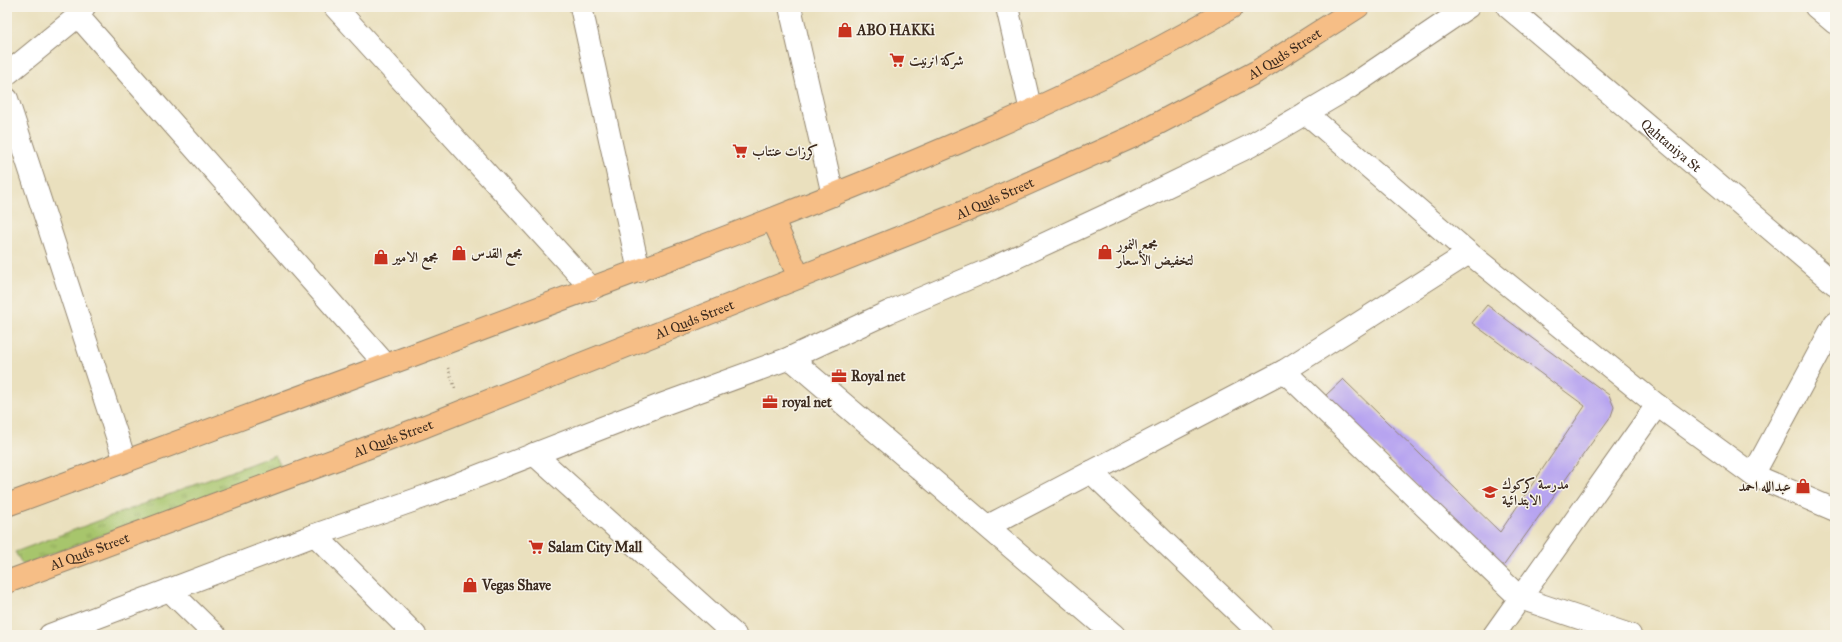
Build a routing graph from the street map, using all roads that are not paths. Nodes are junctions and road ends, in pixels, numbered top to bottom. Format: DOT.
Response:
graph roads {
  1 [pos="335,7"];
  2 [pos="581,7"];
  3 [pos="790,7"];
  4 [pos="1007,7"];
  5 [pos="1232,7"];
  6 [pos="1358,7"];
  7 [pos="1468,7"];
  8 [pos="1508,7"];
  9 [pos="1816,7"];
  10 [pos="81,12"];
  11 [pos="1835,23"];
  12 [pos="7,74"];
  13 [pos="7,99"];
  14 [pos="1031,111"];
  15 [pos="1306,113"];
  16 [pos="832,195"];
  17 [pos="773,220"];
  18 [pos="1469,253"];
  19 [pos="639,271"];
  20 [pos="799,277"];
  21 [pos="1835,284"];
  22 [pos="592,289"];
  23 [pos="1835,323"];
  24 [pos="790,358"];
  25 [pos="386,365"];
  26 [pos="1284,371"];
  27 [pos="1657,404"];
  28 [pos="534,454"];
  29 [pos="125,461"];
  30 [pos="1091,472"];
  31 [pos="1753,474"];
  32 [pos="7,505"];
  33 [pos="1835,510"];
  34 [pos="988,526"];
  35 [pos="315,535"];
  36 [pos="7,582"];
  37 [pos="168,590"];
  38 [pos="1520,598"];
  39 [pos="50,635"];
  40 [pos="215,635"];
  41 [pos="415,635"];
  42 [pos="735,635"];
  43 [pos="1114,635"];
  44 [pos="1262,635"];
  45 [pos="1494,635"];
  46 [pos="1630,635"];
  1 -- 22 [label="street"];
  2 -- 19 [label="street"];
  3 -- 16 [label="street"];
  4 -- 14 [label="street"];
  5 -- 14 [label="main road"];
  6 -- 20 [label="main road, Al Quds Street"];
  7 -- 15 [label="street"];
  8 -- 21 [label="street, Qahtaniya St"];
  9 -- 11 [label="street"];
  10 -- 12 [label="street"];
  10 -- 25 [label="street"];
  13 -- 29 [label="street"];
  14 -- 16 [label="main road"];
  15 -- 18 [label="street"];
  15 -- 24 [label="street"];
  16 -- 17 [label="main road"];
  17 -- 19 [label="main road"];
  17 -- 20 [label="main road"];
  18 -- 26 [label="street"];
  18 -- 27 [label="street"];
  19 -- 22 [label="main road"];
  20 -- 36 [label="main road, Al Quds Street"];
  22 -- 25 [label="main road"];
  23 -- 31 [label="street"];
  24 -- 28 [label="street"];
  24 -- 34 [label="street"];
  25 -- 29 [label="main road"];
  26 -- 30 [label="street"];
  26 -- 38 [label="street"];
  27 -- 31 [label="street"];
  27 -- 38 [label="street"];
  28 -- 35 [label="street"];
  28 -- 42 [label="street"];
  29 -- 32 [label="main road"];
  30 -- 34 [label="street"];
  30 -- 44 [label="street"];
  31 -- 33 [label="street"];
  34 -- 43 [label="street"];
  35 -- 37 [label="street"];
  35 -- 41 [label="street"];
  37 -- 39 [label="street"];
  37 -- 40 [label="street"];
  38 -- 45 [label="street"];
  38 -- 46 [label="street"];
}
